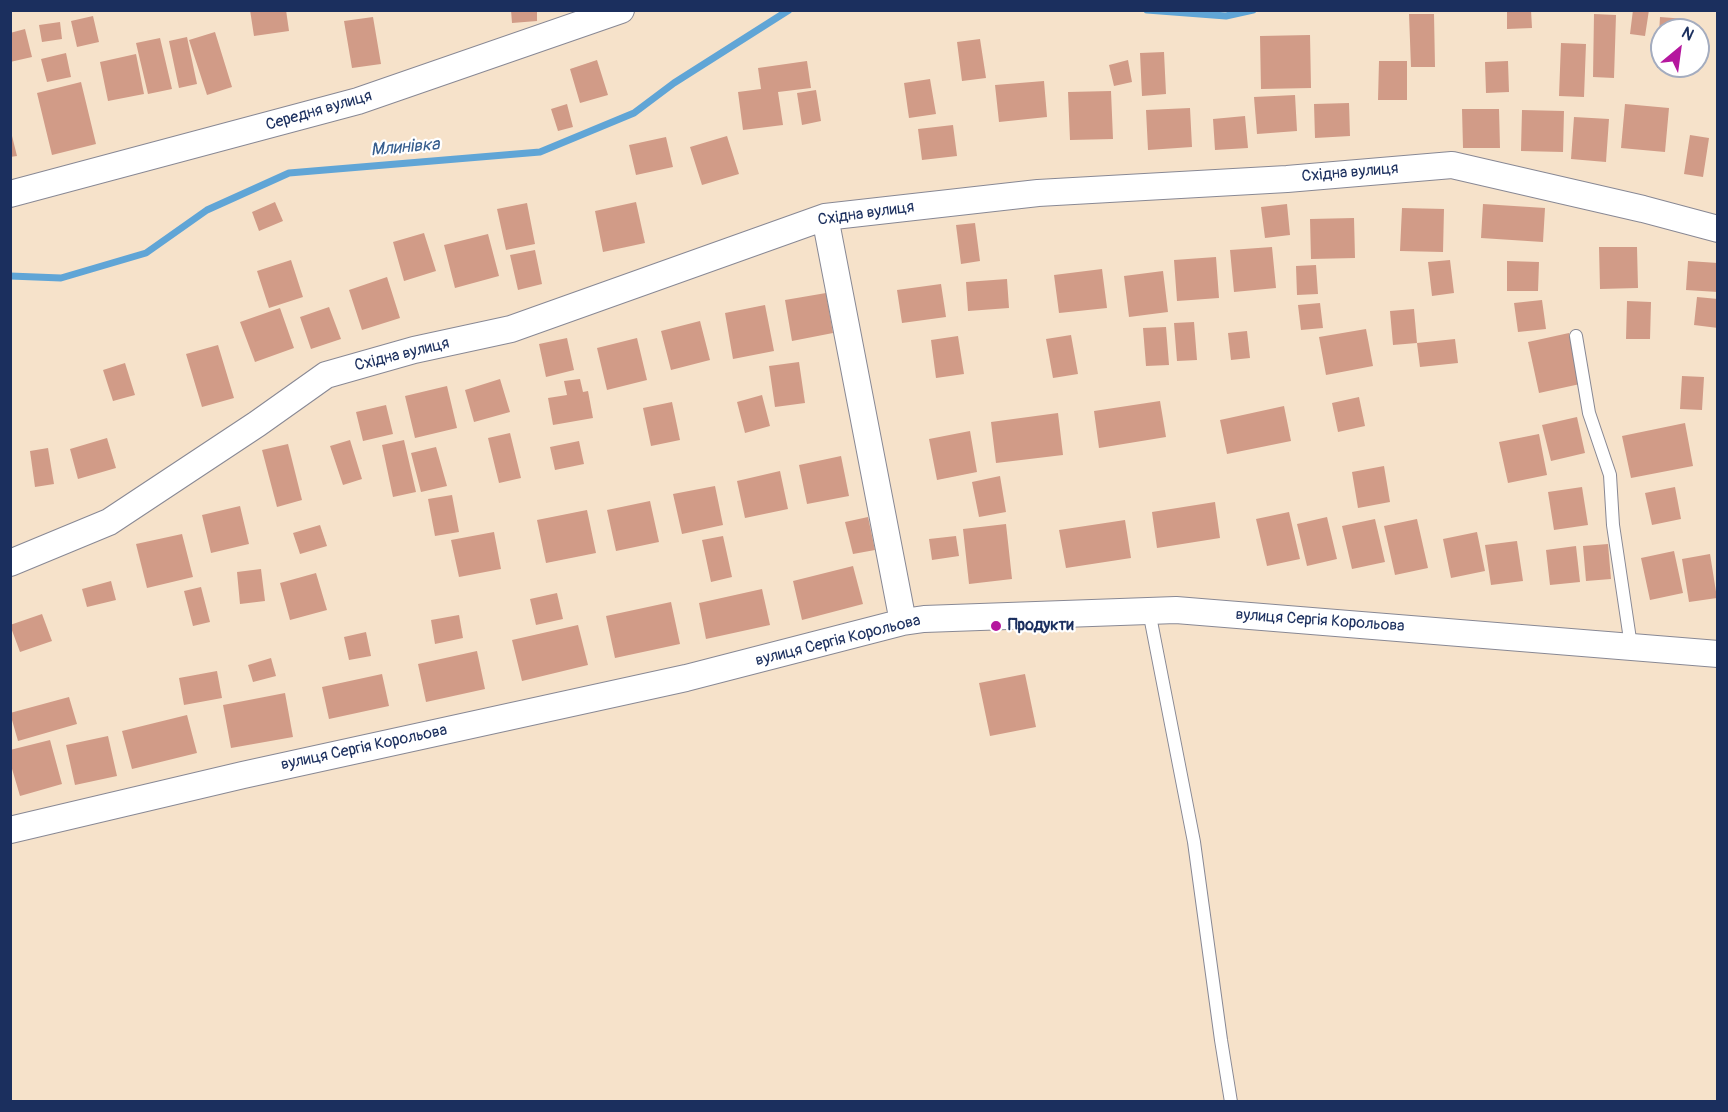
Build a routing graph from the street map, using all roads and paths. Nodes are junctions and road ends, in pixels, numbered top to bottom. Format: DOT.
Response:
graph roads {
  1 [pos="621,10"];
  2 [pos="10,194"];
  3 [pos="825,217"];
  4 [pos="1718,229"];
  5 [pos="1576,336"];
  6 [pos="10,563"];
  7 [pos="1149,611"];
  8 [pos="903,622"];
  9 [pos="1631,646"];
  10 [pos="1718,654"];
  11 [pos="10,830"];
  12 [pos="1231,1101"];
  1 -- 2 [label="street, Середня вулиця"];
  3 -- 4 [label="street, Східна вулиця"];
  3 -- 6 [label="street, Східна вулиця"];
  3 -- 8 [label="street"];
  5 -- 9 [label="lane"];
  7 -- 8 [label="street, вулиця Сергія Корольова"];
  7 -- 9 [label="street, вулиця Сергія Корольова"];
  7 -- 12 [label="lane"];
  8 -- 11 [label="street, вулиця Сергія Корольова"];
  9 -- 10 [label="street, вулиця Сергія Корольова"];
}
